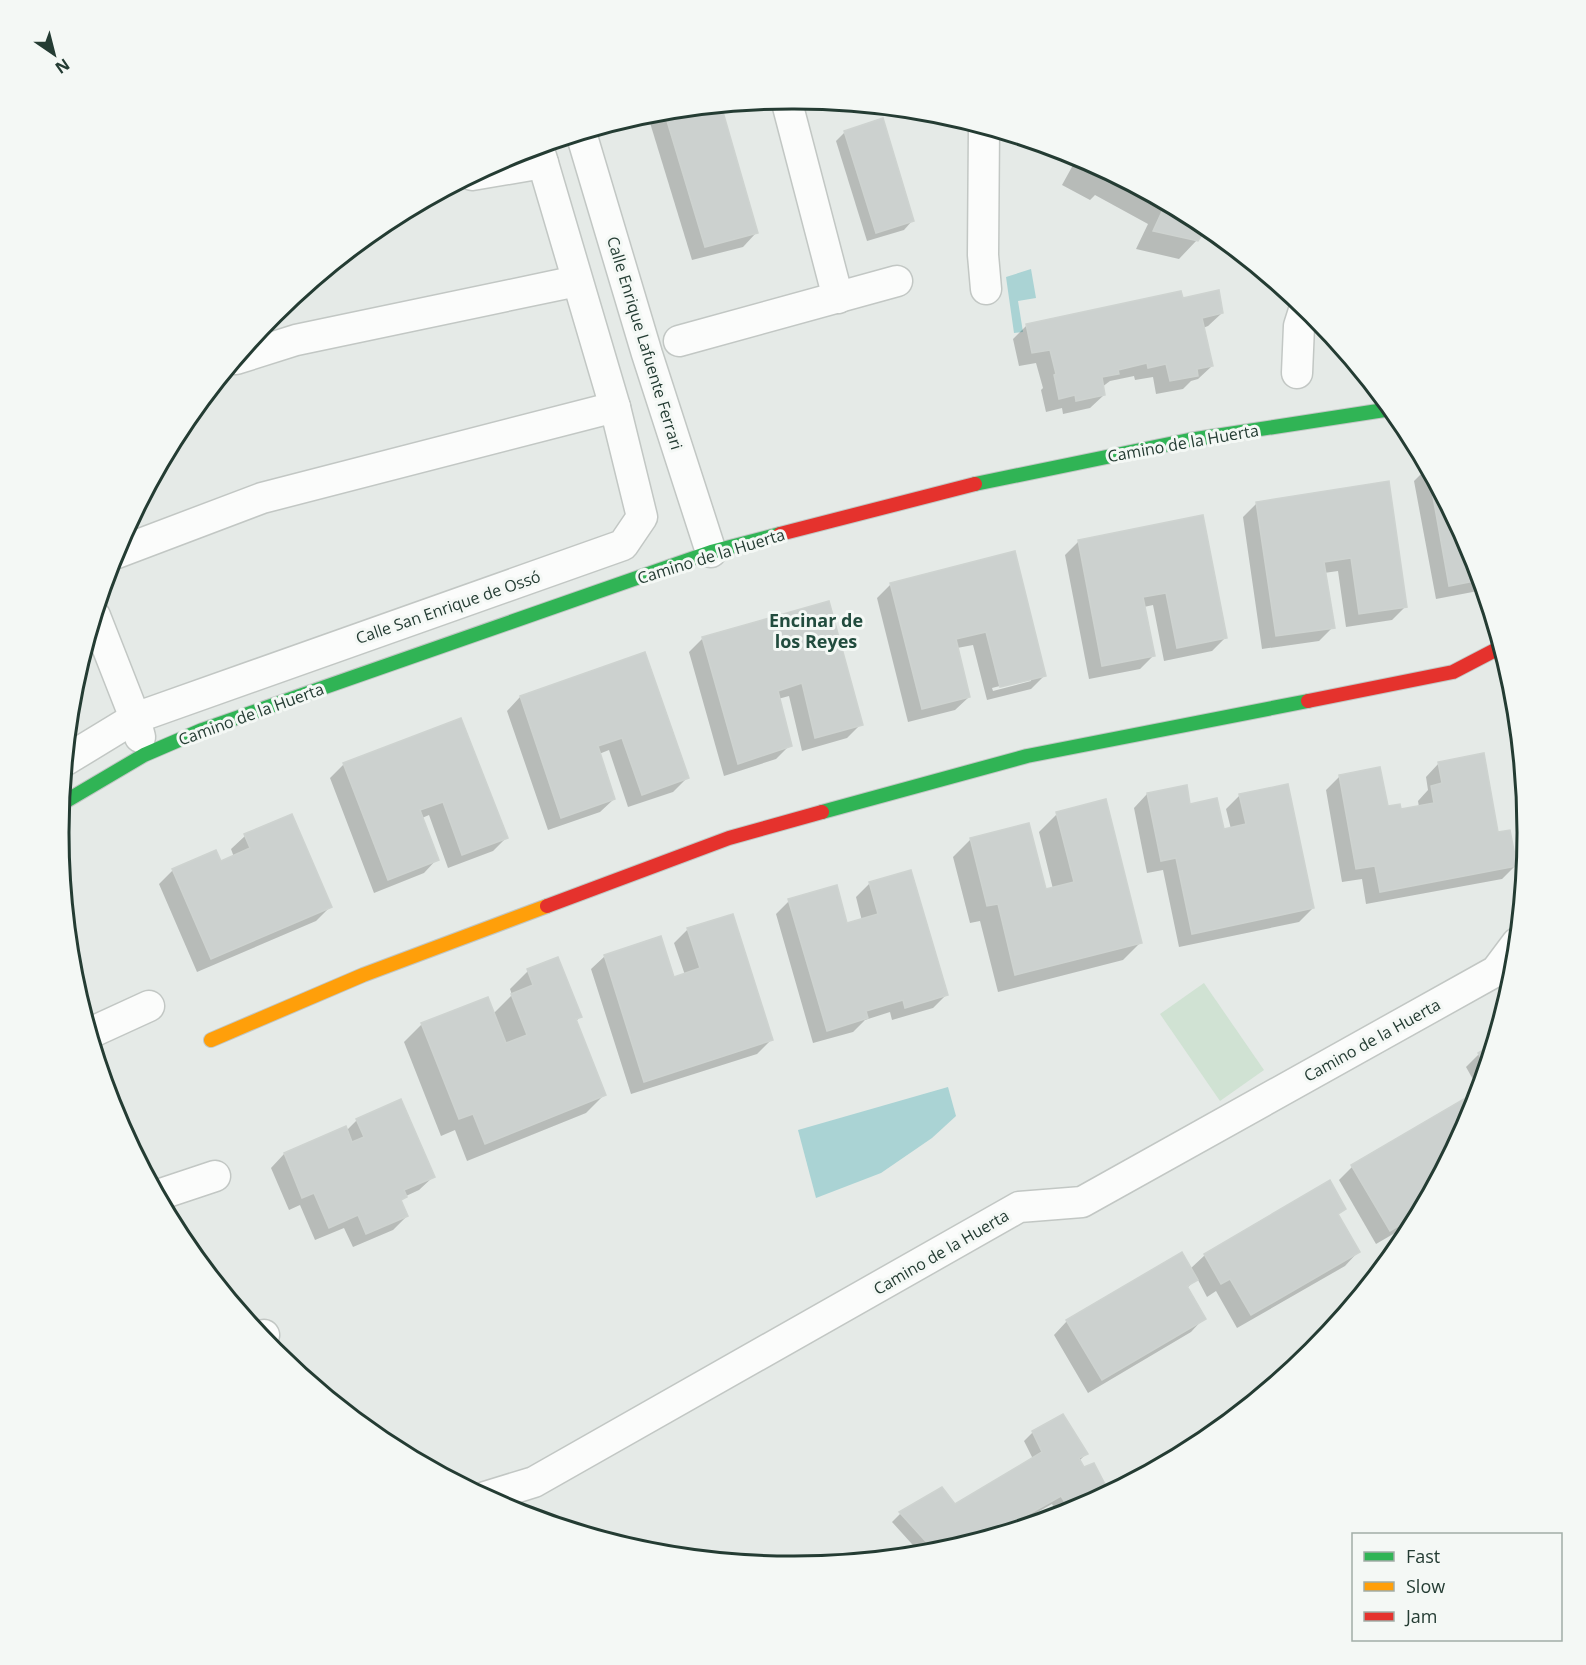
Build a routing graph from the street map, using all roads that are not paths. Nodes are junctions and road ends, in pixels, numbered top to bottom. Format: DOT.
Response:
graph roads {
  1 [pos="788,108"];
  2 [pos="984,134"];
  3 [pos="583,140"];
  4 [pos="541,155"];
  5 [pos="578,281"];
  6 [pos="897,281"];
  7 [pos="986,289"];
  8 [pos="838,298"];
  9 [pos="1302,318"];
  10 [pos="679,341"];
  11 [pos="249,355"];
  12 [pos="1297,373"];
  13 [pos="615,407"];
  14 [pos="1381,411"];
  15 [pos="127,549"];
  16 [pos="711,552"];
  17 [pos="99,627"];
  18 [pos="1493,651"];
  19 [pos="135,718"];
  20 [pos="74,755"];
  21 [pos="144,755"];
  22 [pos="70,798"];
  23 [pos="1506,958"];
  24 [pos="149,1006"];
  25 [pos="97,1030"];
  26 [pos="211,1040"];
  27 [pos="215,1176"];
  28 [pos="165,1193"];
  29 [pos="498,1493"];
  1 -- 8 [label="street"];
  2 -- 7 [label="street"];
  3 -- 16 [label="street, Calle Enrique Lafuente Ferrari"];
  4 -- 5 [label="street, Calle San Enrique de Ossó"];
  5 -- 11 [label="street"];
  5 -- 13 [label="street, Calle San Enrique de Ossó"];
  6 -- 8 [label="street, Calle Enrique Lafuente Ferrari"];
  8 -- 10 [label="street, Calle Enrique Lafuente Ferrari"];
  9 -- 12 [label="street"];
  13 -- 15 [label="street"];
  13 -- 19 [label="street, Calle San Enrique de Ossó"];
  14 -- 16 [label="street, Camino de la Huerta"];
  16 -- 21 [label="street, Camino de la Huerta"];
  17 -- 19 [label="street"];
  18 -- 26 [label="street"];
  19 -- 20 [label="street, Calle San Enrique de Ossó"];
  19 -- 21 [label="street"];
  21 -- 22 [label="street, Camino de la Huerta"];
  23 -- 29 [label="street, Camino de la Huerta"];
  24 -- 25 [label="street"];
  27 -- 28 [label="street"];
}
